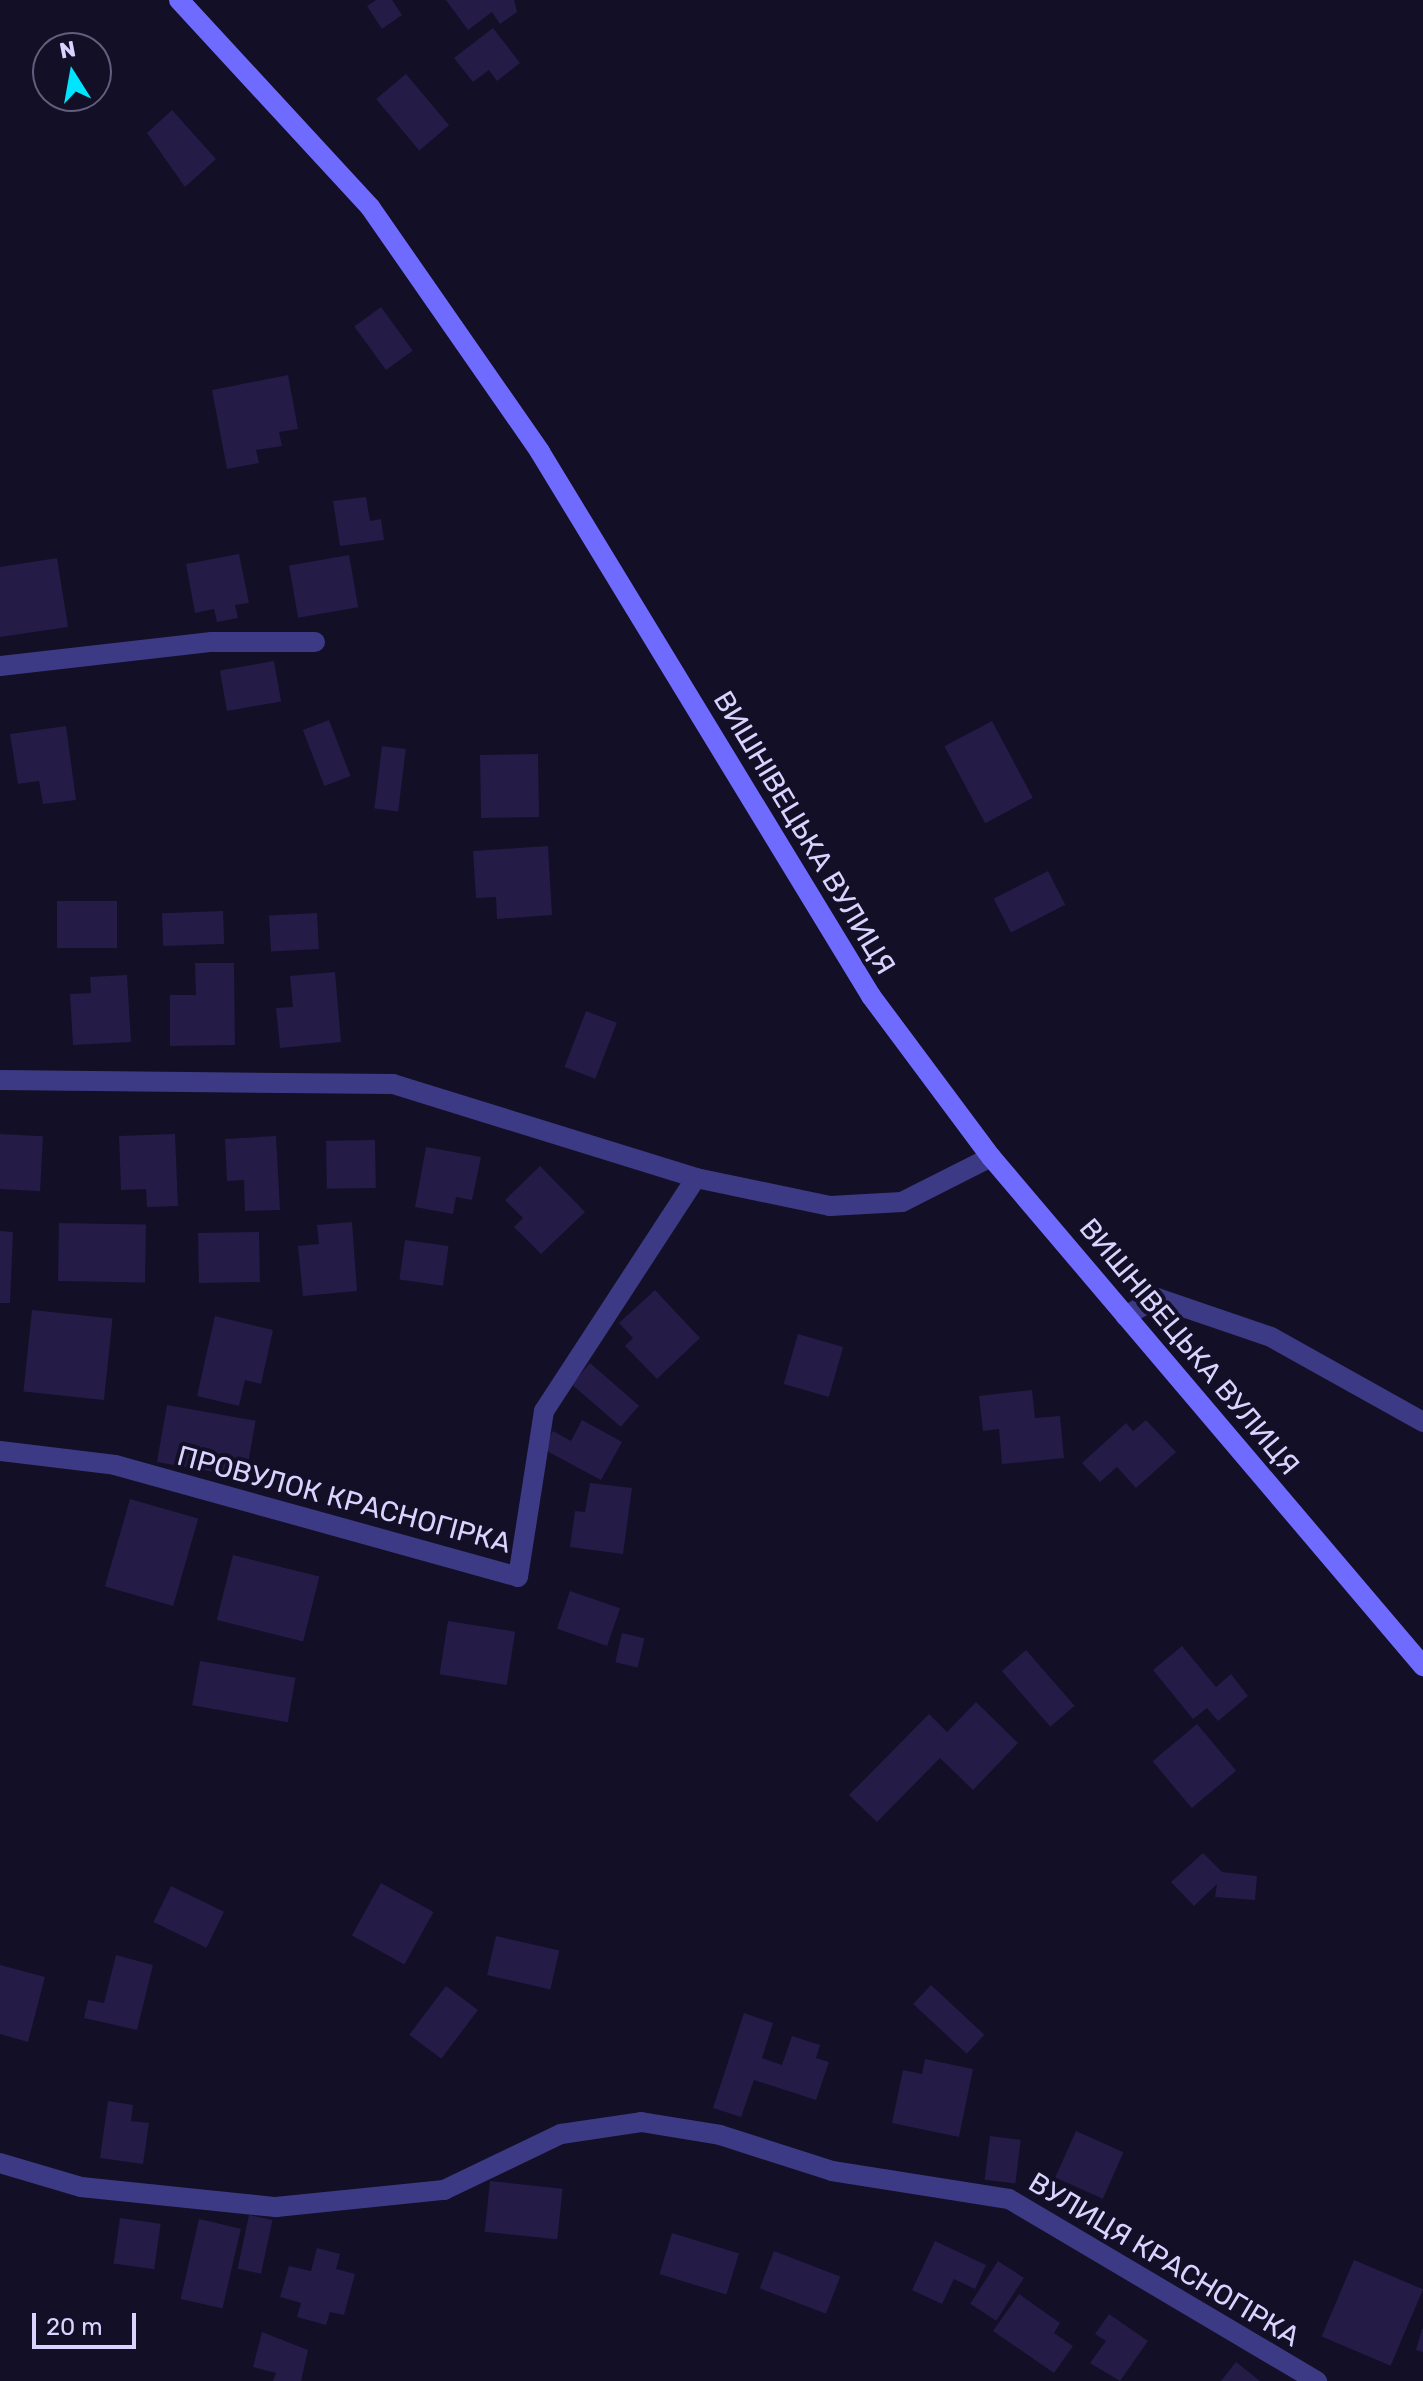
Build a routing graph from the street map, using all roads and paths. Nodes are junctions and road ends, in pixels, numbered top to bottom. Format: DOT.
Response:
graph roads {
  1 [pos="179,0"];
  2 [pos="315,642"];
  3 [pos="0,666"];
  4 [pos="0,1080"];
  5 [pos="991,1157"];
  6 [pos="696,1178"];
  7 [pos="1125,1316"];
  8 [pos="1423,1422"];
  9 [pos="0,1451"];
  10 [pos="1423,1666"];
  11 [pos="0,2163"];
  12 [pos="1317,2381"];
  1 -- 5 [label="main road, ВИШНІВЕЦЬКА ВУЛИЦЯ"];
  2 -- 3 [label="street"];
  4 -- 6 [label="street"];
  5 -- 6 [label="street"];
  5 -- 7 [label="main road, ВИШНІВЕЦЬКА ВУЛИЦЯ"];
  6 -- 9 [label="street, ПРОВУЛОК КРАСНОГІРКА"];
  7 -- 8 [label="street"];
  7 -- 10 [label="main road, ВИШНІВЕЦЬКА ВУЛИЦЯ"];
  11 -- 12 [label="street, ВУЛИЦЯ КРАСНОГІРКА"];
}
